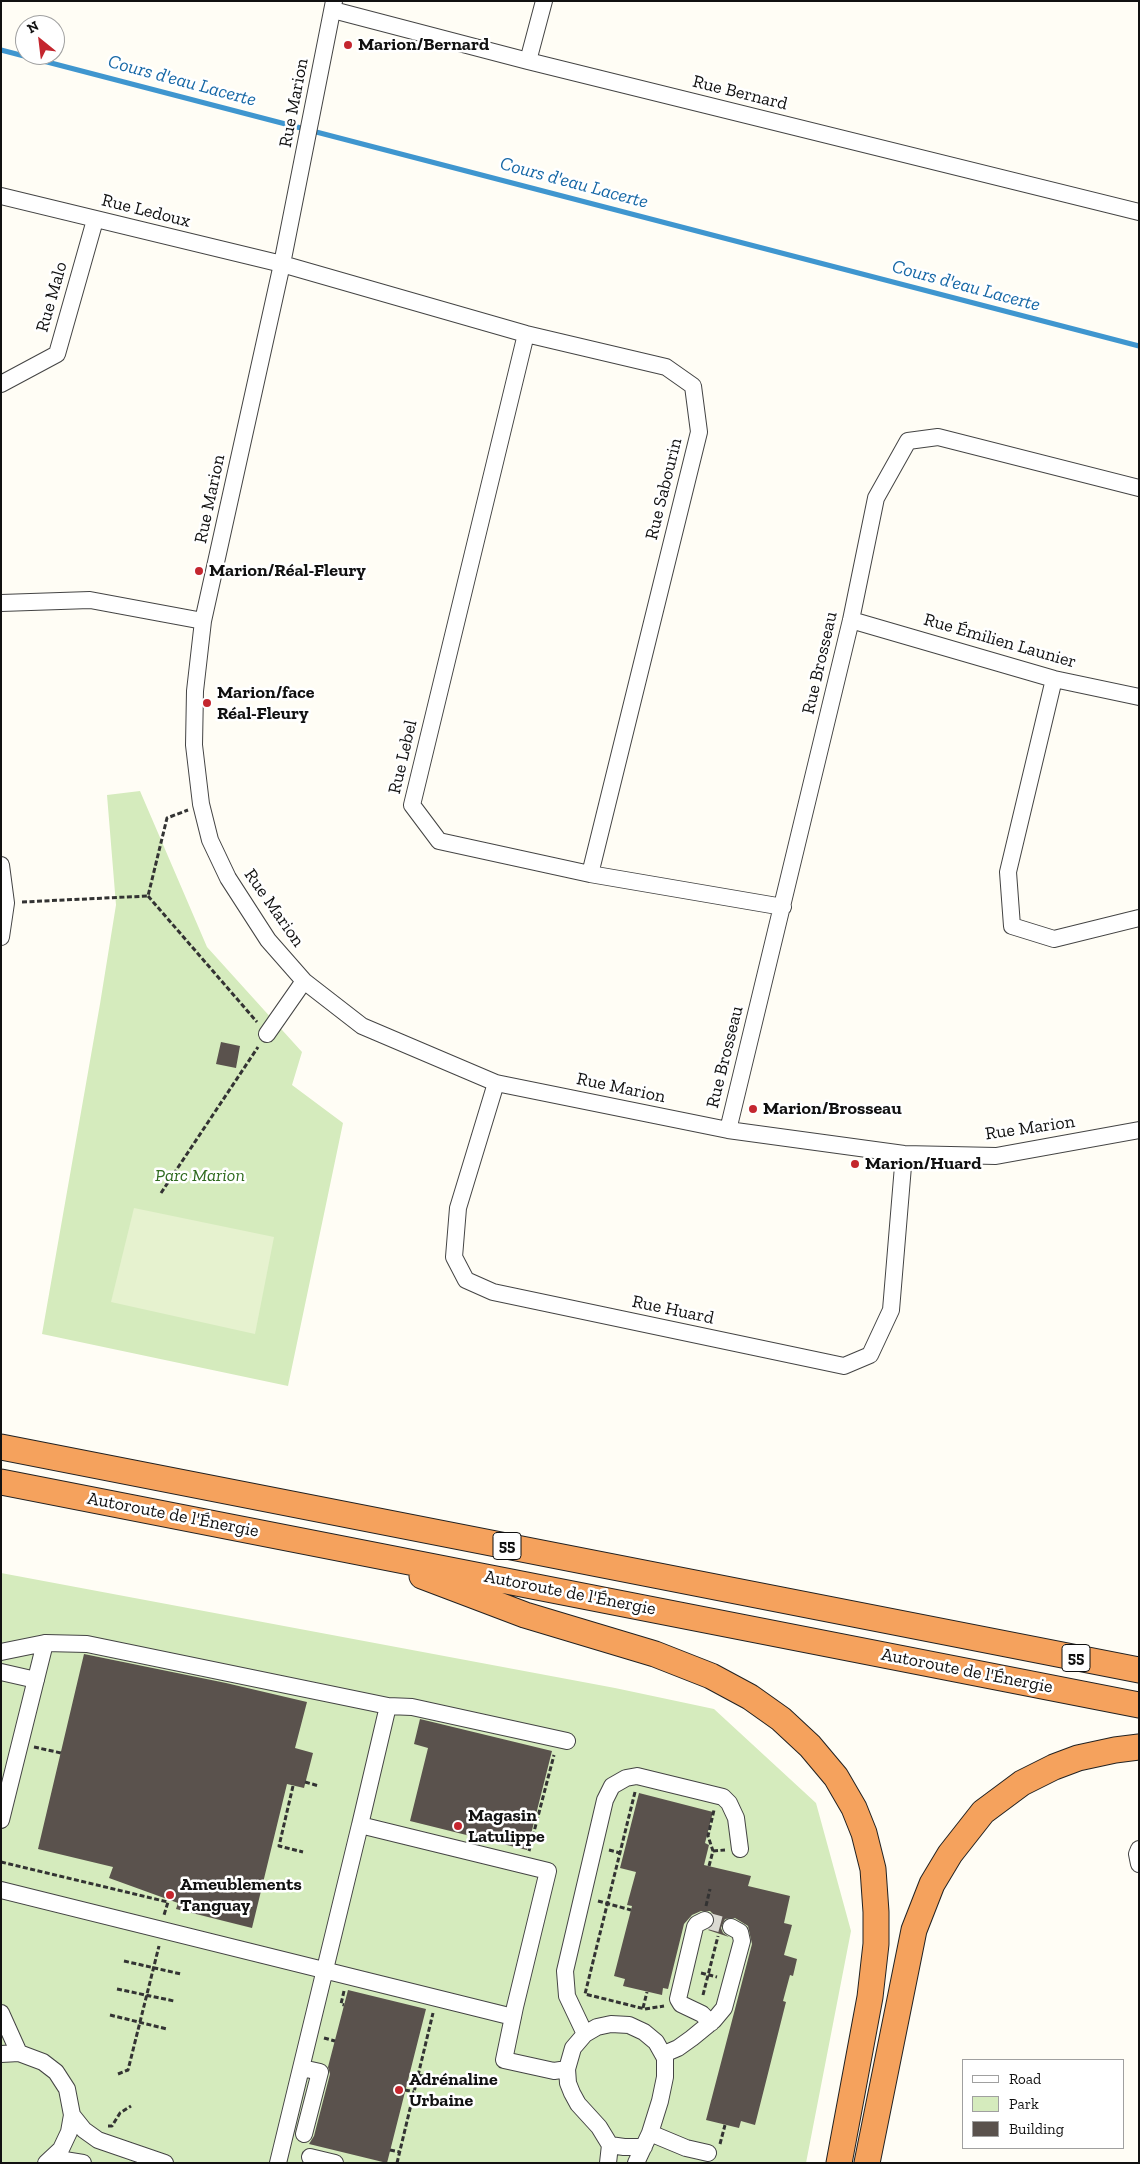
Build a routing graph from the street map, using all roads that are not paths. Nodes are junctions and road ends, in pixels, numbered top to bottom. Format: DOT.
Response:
graph roads {
  1 [pos="544,1"];
  2 [pos="333,6"];
  3 [pos="528,61"];
  4 [pos="1,196"];
  5 [pos="1139,212"];
  6 [pos="96,220"];
  7 [pos="282,264"];
  8 [pos="526,334"];
  9 [pos="1,384"];
  10 [pos="1139,488"];
  11 [pos="1,602"];
  12 [pos="851,620"];
  13 [pos="203,621"];
  14 [pos="1054,679"];
  15 [pos="1139,697"];
  16 [pos="1,864"];
  17 [pos="590,874"];
  18 [pos="4,898"];
  19 [pos="783,906"];
  20 [pos="1139,918"];
  21 [pos="1,937"];
  22 [pos="304,981"];
  23 [pos="267,1034"];
  24 [pos="496,1083"];
  25 [pos="728,1130"];
  26 [pos="1139,1130"];
  27 [pos="904,1154"];
  28 [pos="1,1447"];
  29 [pos="1,1482"];
  30 [pos="354,1550"];
  31 [pos="45,1643"];
  32 [pos="1013,1645"];
  33 [pos="1,1652"];
  34 [pos="1139,1658"];
  35 [pos="1139,1670"];
  36 [pos="1,1672"];
  37 [pos="36,1680"];
  38 [pos="1139,1705"];
  39 [pos="388,1706"];
  40 [pos="567,1741"];
  41 [pos="1139,1747"];
  42 [pos="2,1818"];
  43 [pos="360,1825"];
  44 [pos="740,1849"];
  45 [pos="1139,1849"];
  46 [pos="1139,1864"];
  47 [pos="1,1890"];
  48 [pos="704,1916"];
  49 [pos="725,1930"];
  50 [pos="325,1970"];
  51 [pos="1,2013"];
  52 [pos="513,2017"];
  53 [pos="711,2023"];
  54 [pos="584,2034"];
  55 [pos="19,2053"];
  56 [pos="1,2054"];
  57 [pos="664,2054"];
  58 [pos="302,2068"];
  59 [pos="567,2069"];
  60 [pos="72,2115"];
  61 [pos="286,2130"];
  62 [pos="647,2140"];
  63 [pos="610,2145"];
  64 [pos="714,2149"];
  65 [pos="687,2156"];
  66 [pos="310,2157"];
  67 [pos="341,2159"];
  68 [pos="49,2160"];
  69 [pos="82,2163"];
  70 [pos="165,2163"];
  71 [pos="278,2163"];
  72 [pos="608,2163"];
  73 [pos="636,2163"];
  74 [pos="839,2163"];
  75 [pos="867,2163"];
  1 -- 3 [label="street"];
  2 -- 3 [label="street, Rue Bernard"];
  2 -- 7 [label="street, Rue Marion"];
  3 -- 5 [label="street, Rue Bernard"];
  4 -- 6 [label="street, Rue Ledoux"];
  6 -- 7 [label="street, Rue Ledoux"];
  6 -- 9 [label="street, Rue Malo"];
  7 -- 8 [label="street, Rue Sabourin"];
  7 -- 13 [label="street, Rue Marion"];
  8 -- 17 [label="street, Rue Sabourin"];
  8 -- 17 [label="street, Rue Lebel"];
  10 -- 12 [label="street, Rue Brosseau"];
  11 -- 13 [label="street"];
  12 -- 14 [label="street, Rue Émilien Launier"];
  12 -- 19 [label="street, Rue Brosseau"];
  13 -- 22 [label="street, Rue Marion"];
  14 -- 15 [label="street, Rue Émilien Launier"];
  14 -- 20 [label="street"];
  16 -- 18 [label="street"];
  17 -- 19 [label="street, Rue Lebel"];
  18 -- 21 [label="street"];
  19 -- 25 [label="street, Rue Brosseau"];
  22 -- 23 [label="street"];
  22 -- 24 [label="street, Rue Marion"];
  24 -- 25 [label="street, Rue Marion"];
  24 -- 27 [label="street, Rue Huard"];
  25 -- 27 [label="street, Rue Marion"];
  26 -- 27 [label="street, Rue Marion"];
  28 -- 32 [label="highway, Autoroute de l'Énergie / 55"];
  29 -- 30 [label="highway, Autoroute de l'Énergie / 55"];
  30 -- 38 [label="highway, Autoroute de l'Énergie / 55"];
  30 -- 74 [label="highway"];
  31 -- 33 [label="street"];
  31 -- 37 [label="street"];
  31 -- 39 [label="street"];
  32 -- 34 [label="highway"];
  32 -- 35 [label="highway, Autoroute de l'Énergie / 55"];
  36 -- 37 [label="street"];
  37 -- 42 [label="street"];
  39 -- 40 [label="street"];
  39 -- 43 [label="street"];
  41 -- 75 [label="highway"];
  43 -- 50 [label="street"];
  43 -- 52 [label="street"];
  44 -- 54 [label="street"];
  45 -- 46 [label="street"];
  47 -- 50 [label="street"];
  48 -- 53 [label="street"];
  49 -- 53 [label="street"];
  50 -- 52 [label="street"];
  50 -- 58 [label="street"];
  51 -- 55 [label="street"];
  52 -- 59 [label="street"];
  53 -- 57 [label="street"];
  54 -- 57 [label="street"];
  54 -- 59 [label="street"];
  55 -- 56 [label="street"];
  55 -- 60 [label="street"];
  57 -- 62 [label="street"];
  58 -- 61 [label="street"];
  58 -- 61 [label="street"];
  59 -- 63 [label="street"];
  60 -- 68 [label="street"];
  60 -- 70 [label="street"];
  61 -- 71 [label="street"];
  62 -- 63 [label="street"];
  62 -- 65 [label="street"];
  62 -- 73 [label="street"];
  63 -- 72 [label="street"];
  64 -- 65 [label="street"];
  66 -- 67 [label="street"];
  68 -- 69 [label="street"];
}
